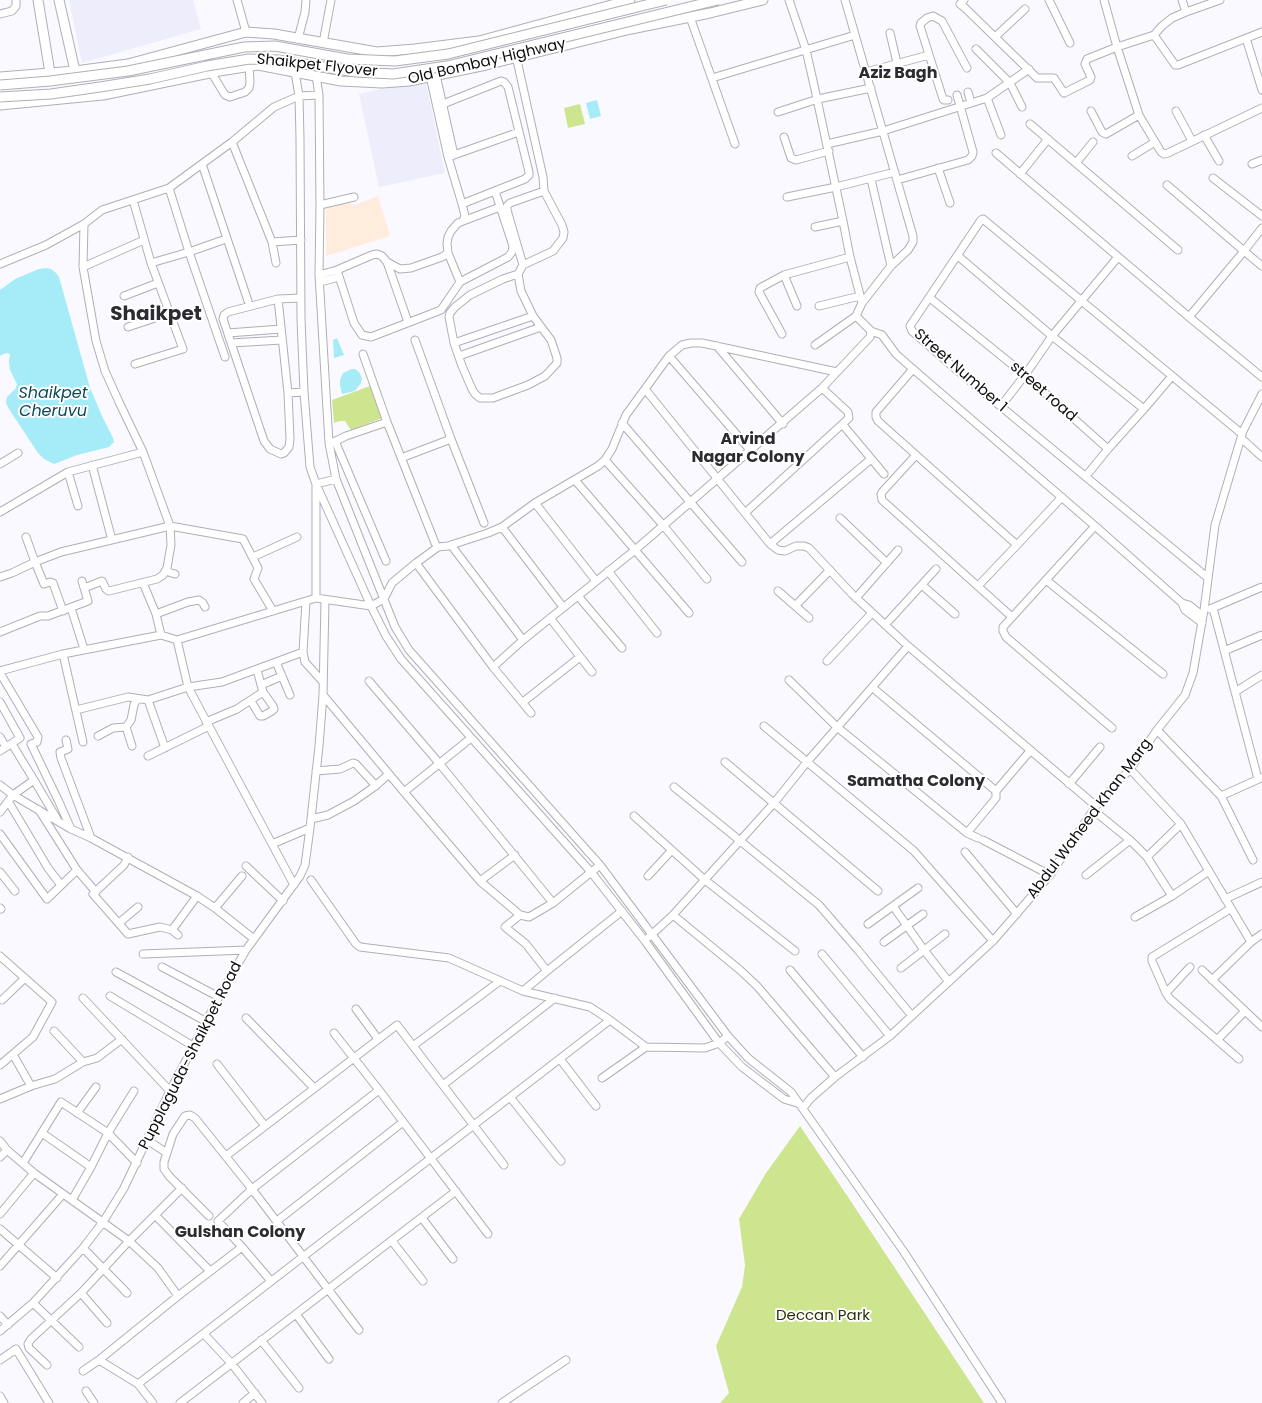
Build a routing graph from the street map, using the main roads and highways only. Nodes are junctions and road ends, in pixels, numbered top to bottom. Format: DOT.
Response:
graph roads {
  1 [pos="38,0"];
  2 [pos="59,0"];
  3 [pos="666,0"];
  4 [pos="718,0"];
  5 [pos="763,0"];
  6 [pos="621,1"];
  7 [pos="479,41"];
  8 [pos="486,65"];
  9 [pos="75,71"];
  10 [pos="50,73"];
  11 [pos="0,77"];
  12 [pos="0,85"];
  13 [pos="0,97"];
  14 [pos="0,104"];
  1 -- 10 [label="main road"];
  2 -- 9 [label="main road"];
  3 -- 12 [label="main road, Shaikpet Flyover, bridge"];
  4 -- 13 [label="main road, Shaikpet Flyover, bridge"];
  5 -- 8 [label="main road, Old Bombay Highway"];
  6 -- 7 [label="main road"];
  7 -- 8 [label="main road"];
  7 -- 9 [label="main road"];
  8 -- 14 [label="main road, Old Bombay Highway"];
  9 -- 10 [label="main road"];
  10 -- 11 [label="main road"];
}
